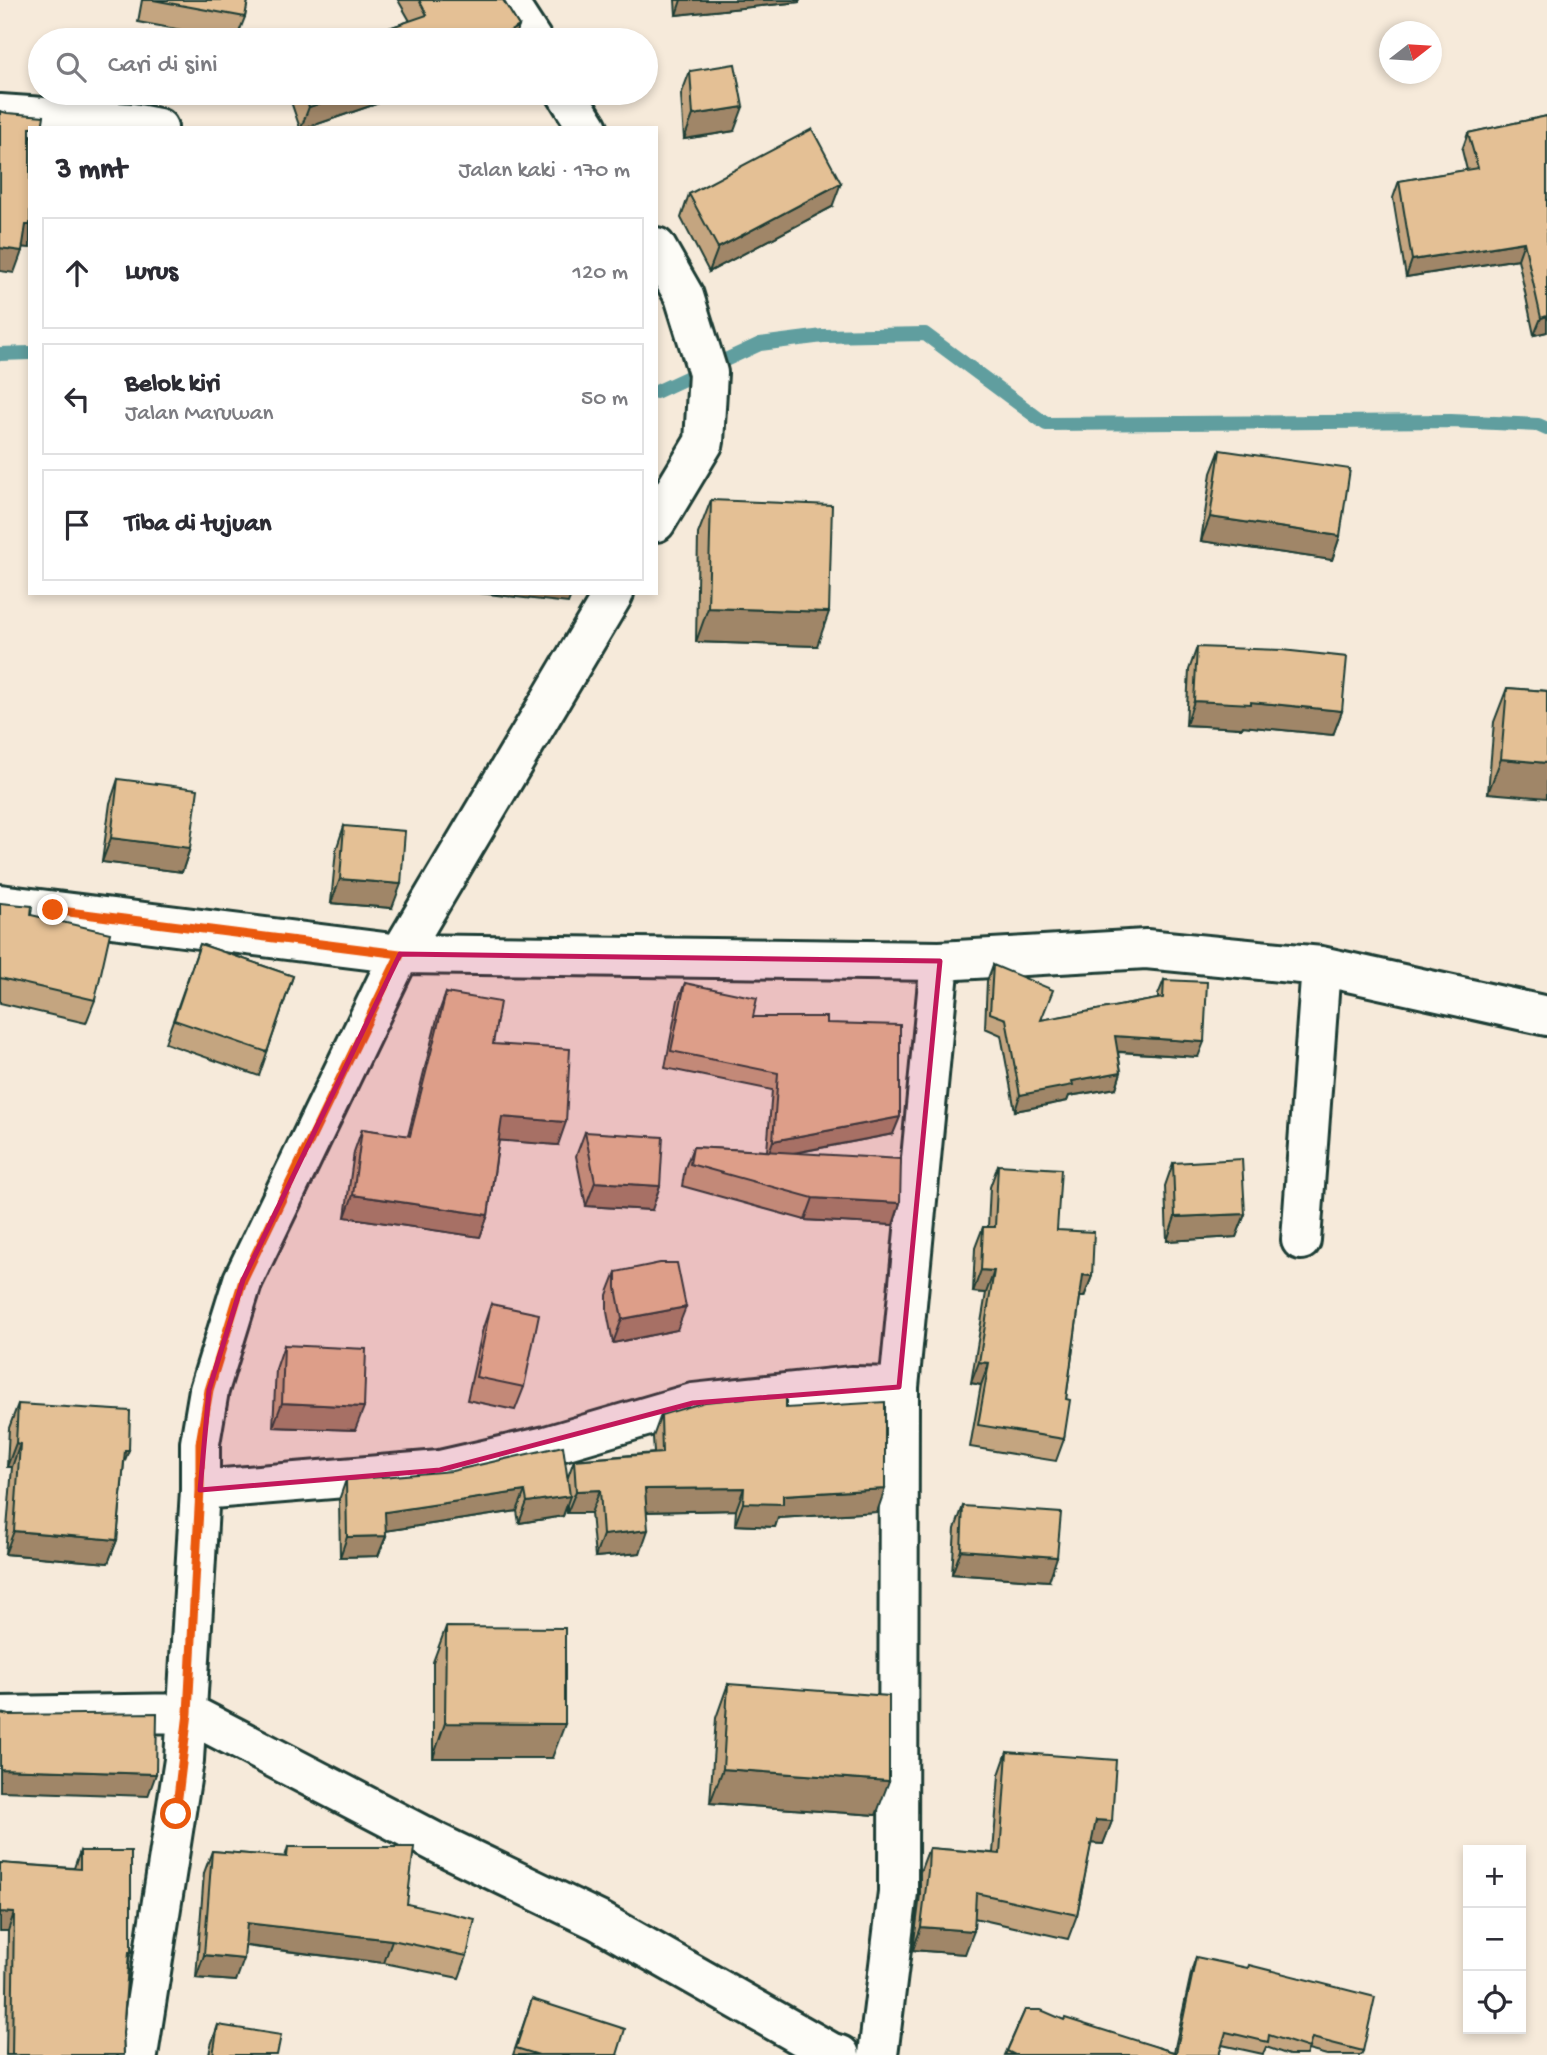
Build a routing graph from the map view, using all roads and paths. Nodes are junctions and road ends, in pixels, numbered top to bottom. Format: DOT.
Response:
graph roads {
  1 [pos="506,0"];
  2 [pos="524,28"];
  3 [pos="574,105"];
  4 [pos="0,114"];
  5 [pos="148,126"];
  6 [pos="587,126"];
  7 [pos="658,250"];
  8 [pos="658,519"];
  9 [pos="613,595"];
  10 [pos="0,904"];
  11 [pos="400,954"];
  12 [pos="940,961"];
  13 [pos="1321,966"];
  14 [pos="1547,1016"];
  15 [pos="1301,1240"];
  16 [pos="899,1387"];
  17 [pos="200,1490"];
  18 [pos="188,1713"];
  19 [pos="0,1716"];
  20 [pos="833,2054"];
  21 [pos="138,2055"];
  22 [pos="878,2055"];
  1 -- 2 [label="street"];
  3 -- 6 [label="street"];
  4 -- 5 [label="street"];
  7 -- 8 [label="street"];
  9 -- 11 [label="street"];
  10 -- 11 [label="street"];
  11 -- 12 [label="street"];
  11 -- 17 [label="street"];
  12 -- 13 [label="street"];
  12 -- 16 [label="street"];
  13 -- 14 [label="street"];
  13 -- 15 [label="street"];
  16 -- 17 [label="street"];
  16 -- 22 [label="street"];
  17 -- 18 [label="street"];
  18 -- 19 [label="street"];
  18 -- 20 [label="street"];
  18 -- 21 [label="street"];
}
